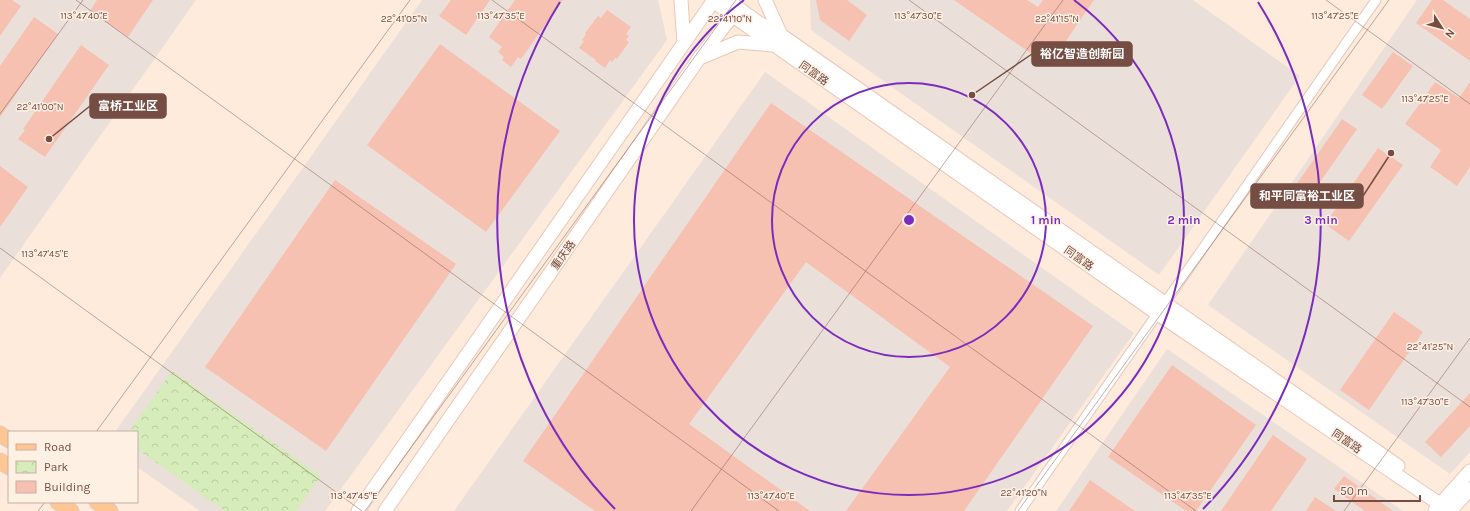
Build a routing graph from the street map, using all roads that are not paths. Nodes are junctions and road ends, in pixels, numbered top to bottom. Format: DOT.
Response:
graph roads {
  1 [pos="681,0"];
  2 [pos="713,0"];
  3 [pos="765,0"];
  4 [pos="1376,0"];
  5 [pos="735,6"];
  6 [pos="778,40"];
  7 [pos="684,43"];
  8 [pos="700,57"];
  9 [pos="1162,308"];
  10 [pos="0,461"];
  11 [pos="8,467"];
  12 [pos="1470,471"];
  13 [pos="1470,489"];
  14 [pos="59,503"];
  15 [pos="98,503"];
  16 [pos="1446,507"];
  17 [pos="71,511"];
  18 [pos="110,511"];
  19 [pos="358,511"];
  20 [pos="385,511"];
  21 [pos="1020,511"];
  1 -- 7 [label="main road"];
  2 -- 5 [label="main road, 同富路"];
  2 -- 7 [label="main road, 重庆路"];
  3 -- 6 [label="main road"];
  4 -- 9 [label="street"];
  5 -- 6 [label="main road, 同富路"];
  5 -- 8 [label="main road, 重庆路"];
  6 -- 8 [label="main road"];
  6 -- 9 [label="main road, 同富路"];
  7 -- 19 [label="main road, 重庆路"];
  8 -- 20 [label="main road, 重庆路"];
  9 -- 16 [label="main road, 同富路"];
  9 -- 21 [label="street"];
  10 -- 11 [label="main road"];
  12 -- 16 [label="main road"];
  13 -- 16 [label="main road"];
  14 -- 17 [label="main road"];
  15 -- 18 [label="main road"];
}
